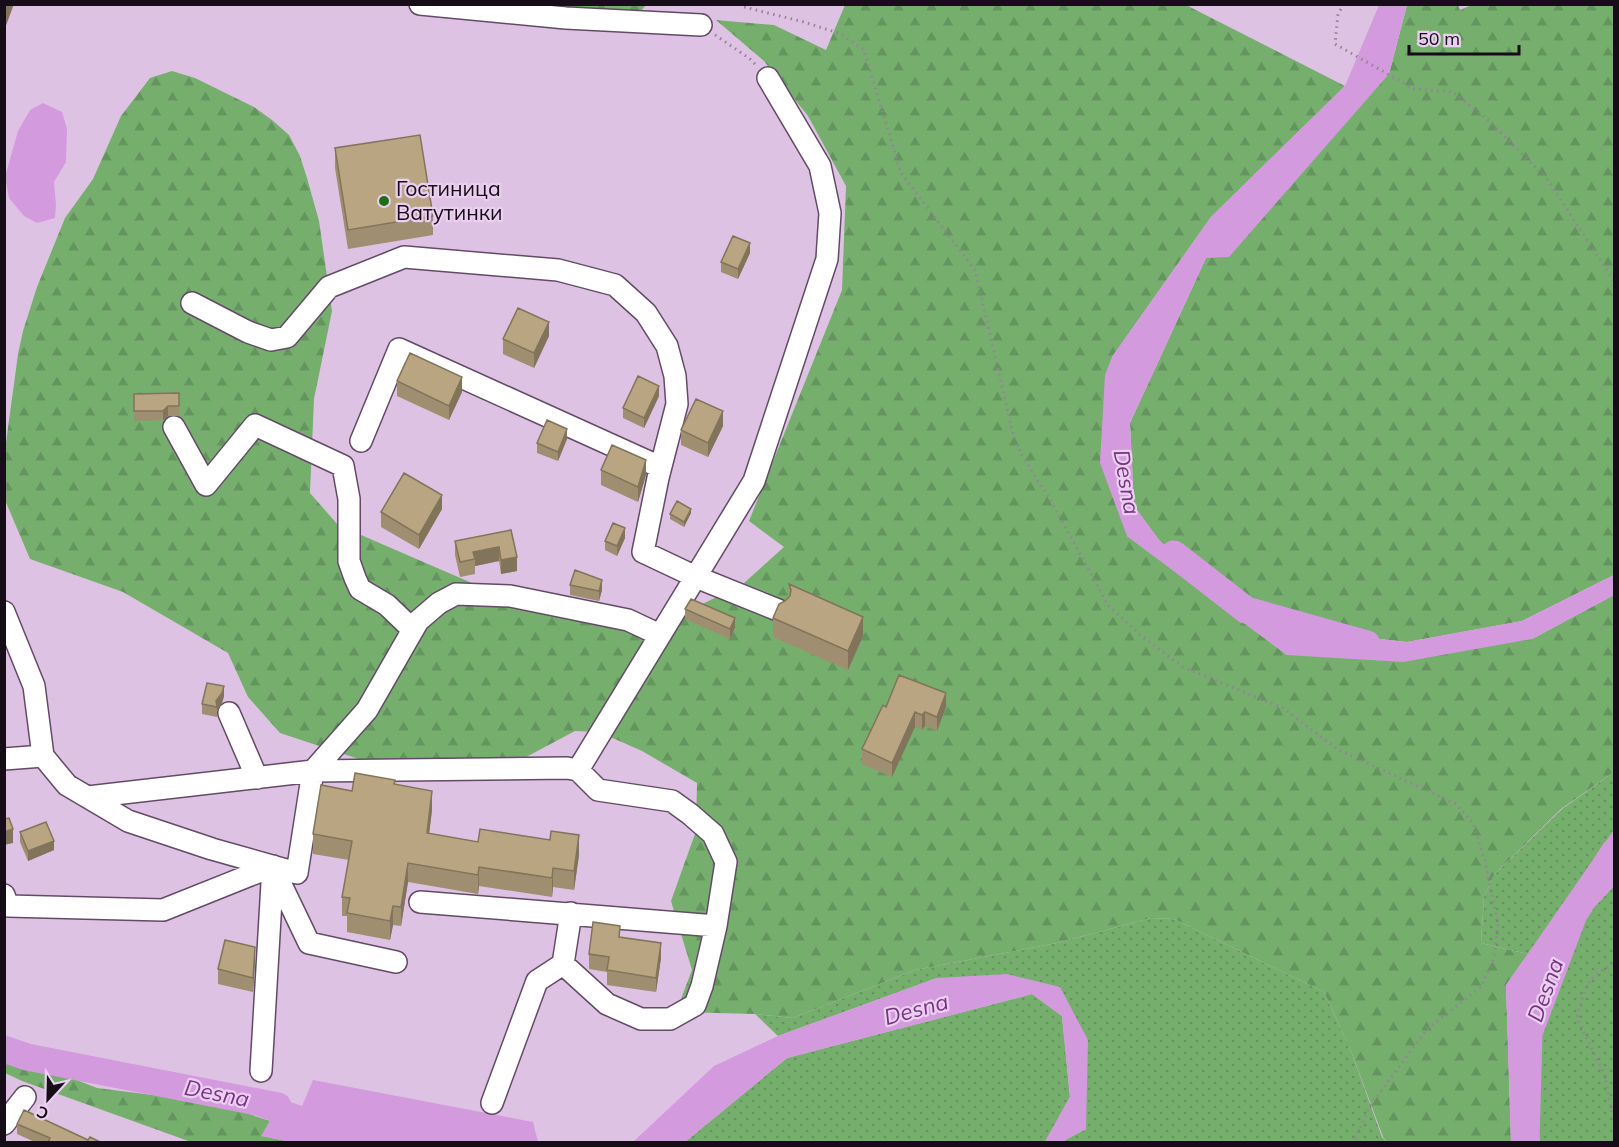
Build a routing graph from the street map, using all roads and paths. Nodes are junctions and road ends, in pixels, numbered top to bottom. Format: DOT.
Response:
graph roads {
  1 [pos="420,4"];
  2 [pos="1344,4"];
  3 [pos="744,7"];
  4 [pos="700,25"];
  5 [pos="768,78"];
  6 [pos="1614,281"];
  7 [pos="192,303"];
  8 [pos="174,427"];
  9 [pos="361,441"];
  10 [pos="660,467"];
  11 [pos="696,576"];
  12 [pos="778,610"];
  13 [pos="4,612"];
  14 [pos="413,630"];
  15 [pos="660,635"];
  16 [pos="228,713"];
  17 [pos="43,756"];
  18 [pos="4,759"];
  19 [pos="578,770"];
  20 [pos="313,771"];
  21 [pos="257,778"];
  22 [pos="88,797"];
  23 [pos="273,866"];
  24 [pos="4,895"];
  25 [pos="420,902"];
  26 [pos="571,913"];
  27 [pos="716,926"];
  28 [pos="396,962"];
  29 [pos="563,964"];
  30 [pos="1614,965"];
  31 [pos="261,1071"];
  32 [pos="25,1097"];
  33 [pos="492,1103"];
  34 [pos="1614,1116"];
  35 [pos="4,1124"];
  36 [pos="1354,1143"];
  1 -- 4 [label="street"];
  2 -- 6 [label="path"];
  3 -- 36 [label="path"];
  4 -- 5 [label="path"];
  5 -- 11 [label="street"];
  7 -- 10 [label="street"];
  8 -- 14 [label="street"];
  9 -- 10 [label="street"];
  10 -- 11 [label="street"];
  11 -- 12 [label="street"];
  11 -- 15 [label="street"];
  13 -- 17 [label="street"];
  14 -- 15 [label="street"];
  14 -- 20 [label="street"];
  15 -- 19 [label="street"];
  16 -- 21 [label="street"];
  17 -- 18 [label="street"];
  17 -- 22 [label="street"];
  19 -- 20 [label="street"];
  19 -- 27 [label="street"];
  20 -- 21 [label="street"];
  20 -- 23 [label="street"];
  21 -- 22 [label="street"];
  22 -- 23 [label="street"];
  23 -- 24 [label="street"];
  23 -- 28 [label="street"];
  23 -- 31 [label="street"];
  25 -- 26 [label="street"];
  26 -- 27 [label="street"];
  26 -- 29 [label="street"];
  27 -- 29 [label="street"];
  29 -- 33 [label="street"];
  30 -- 34 [label="path"];
  32 -- 35 [label="street"];
}
